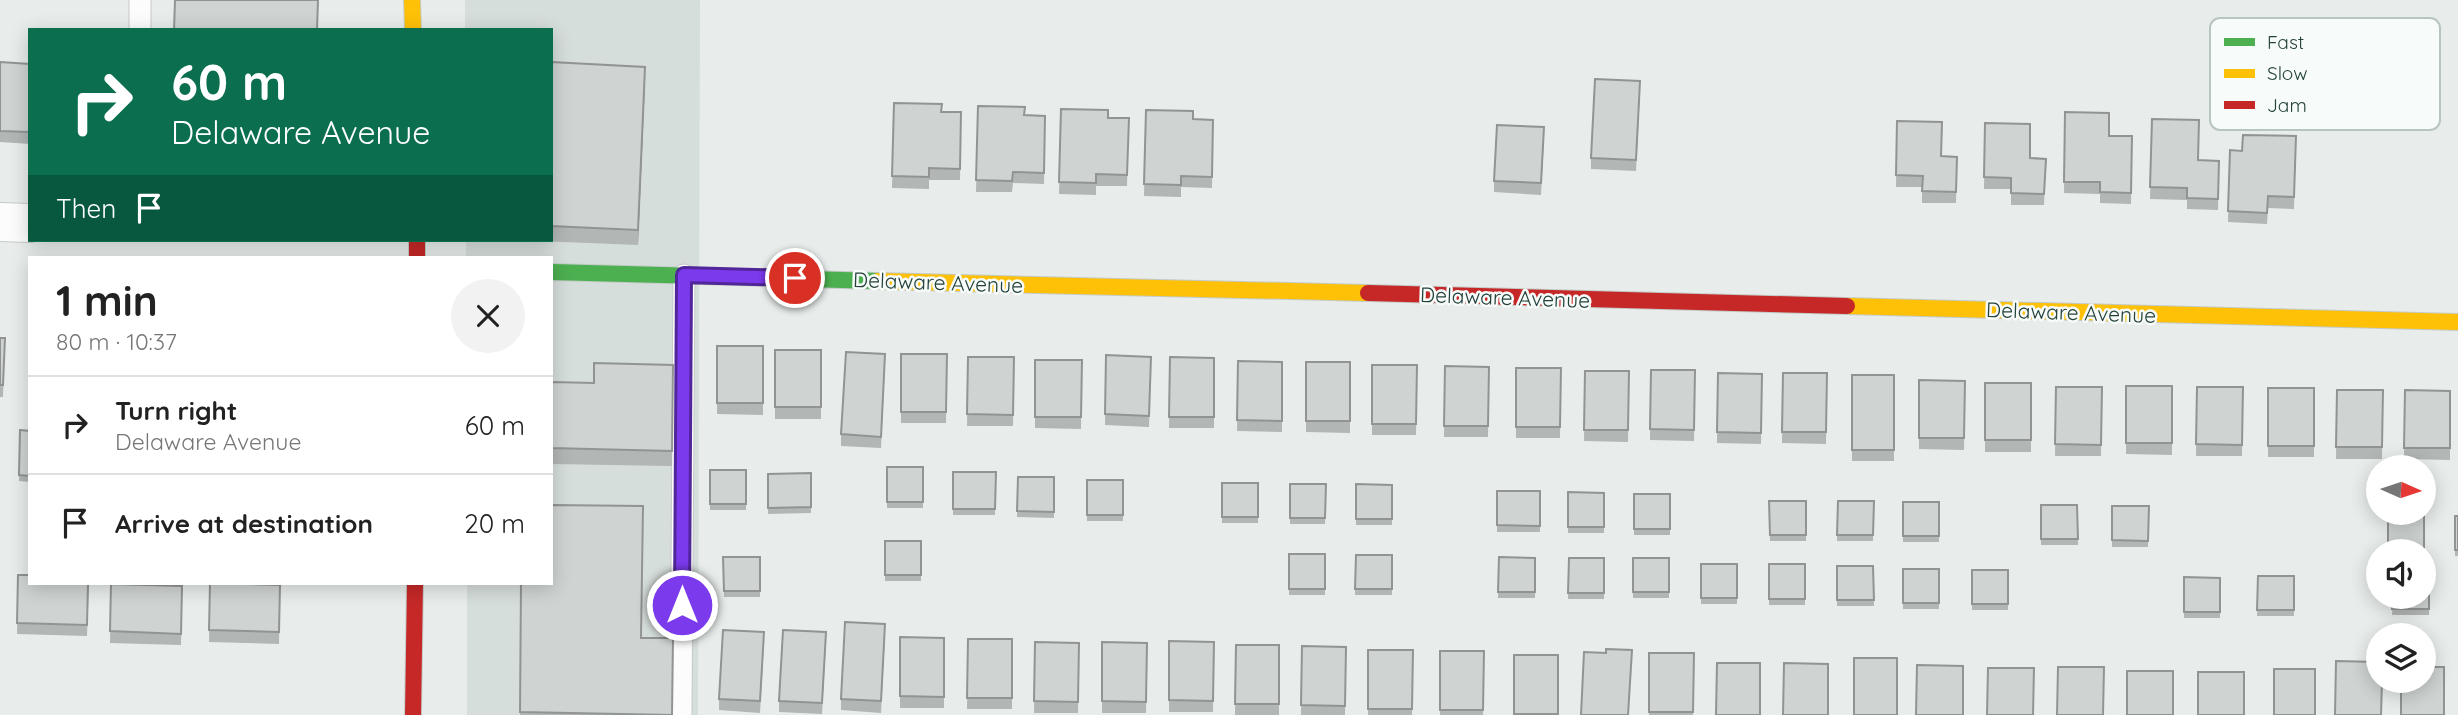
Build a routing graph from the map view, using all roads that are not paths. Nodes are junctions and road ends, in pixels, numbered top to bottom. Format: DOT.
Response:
graph roads {
  1 [pos="140,0"];
  2 [pos="412,0"];
  3 [pos="140,28"];
  4 [pos="413,28"];
  5 [pos="0,222"];
  6 [pos="28,223"];
  7 [pos="553,272"];
  8 [pos="684,275"];
  9 [pos="2458,322"];
  10 [pos="415,585"];
  11 [pos="413,715"];
  12 [pos="681,715"];
  1 -- 3 [label="lane"];
  2 -- 4 [label="street"];
  5 -- 6 [label="street"];
  7 -- 8 [label="street, Delaware Avenue"];
  8 -- 9 [label="street, Delaware Avenue"];
  8 -- 12 [label="lane"];
  10 -- 11 [label="street"];
}
